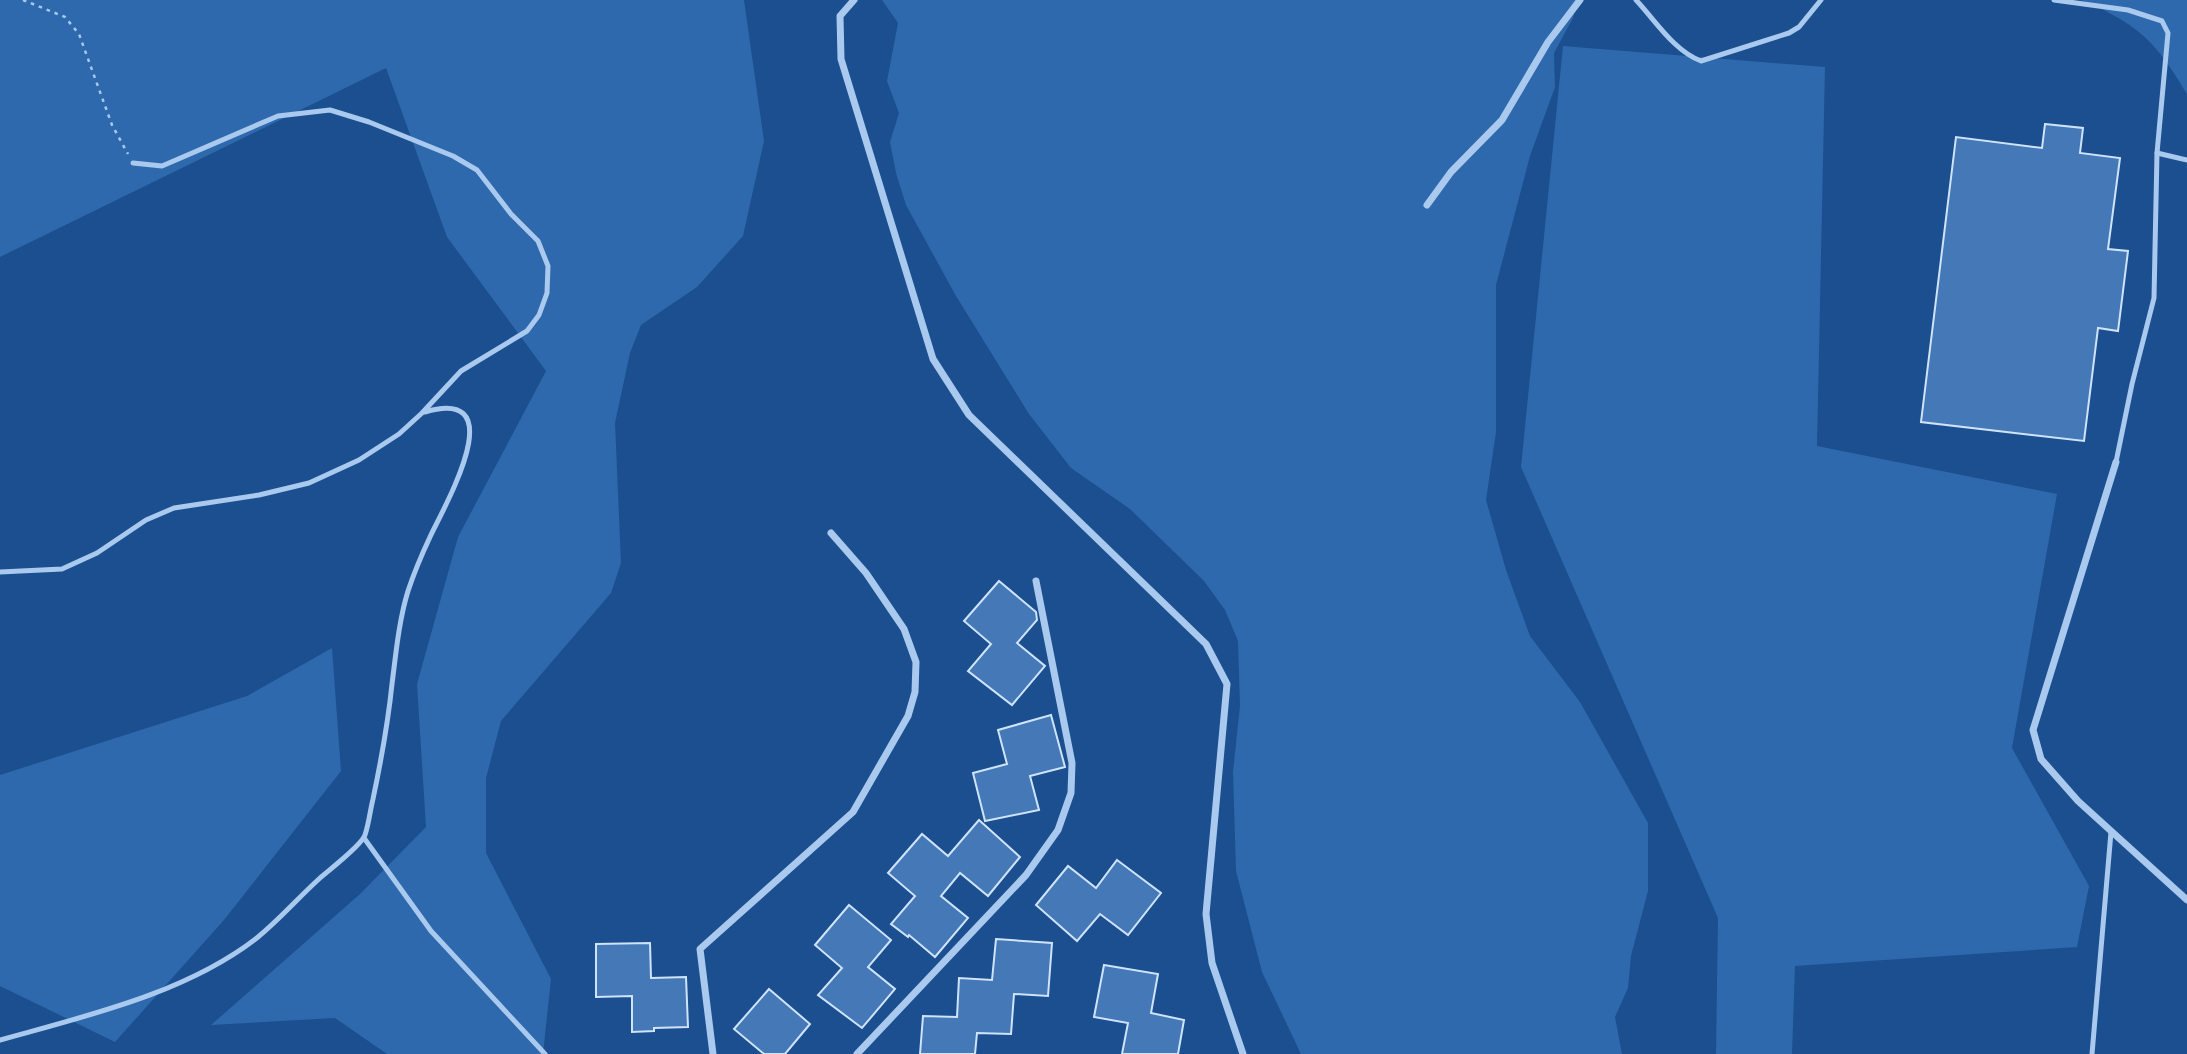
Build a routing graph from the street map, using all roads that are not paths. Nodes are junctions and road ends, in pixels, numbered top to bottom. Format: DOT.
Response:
graph roads {
  1 [pos="854,0"];
  2 [pos="1580,0"];
  3 [pos="1636,0"];
  4 [pos="1821,0"];
  5 [pos="2054,0"];
  6 [pos="2157,153"];
  7 [pos="2187,160"];
  8 [pos="134,163"];
  9 [pos="1427,205"];
  10 [pos="422,413"];
  11 [pos="2116,462"];
  12 [pos="831,533"];
  13 [pos="0,572"];
  14 [pos="1036,581"];
  15 [pos="2111,832"];
  16 [pos="364,838"];
  17 [pos="2187,900"];
  18 [pos="0,1040"];
  19 [pos="545,1054"];
  20 [pos="713,1054"];
  21 [pos="857,1054"];
  22 [pos="1244,1054"];
  23 [pos="2092,1054"];
  1 -- 22 [label="street"];
  2 -- 9 [label="street"];
  3 -- 4 [label="lane"];
  5 -- 6 [label="lane"];
  6 -- 7 [label="lane"];
  6 -- 11 [label="lane"];
  8 -- 10 [label="lane"];
  10 -- 13 [label="lane"];
  10 -- 16 [label="lane"];
  11 -- 15 [label="street"];
  12 -- 20 [label="street"];
  14 -- 21 [label="street"];
  15 -- 17 [label="street"];
  15 -- 23 [label="lane"];
  16 -- 18 [label="lane"];
  16 -- 19 [label="lane"];
}
